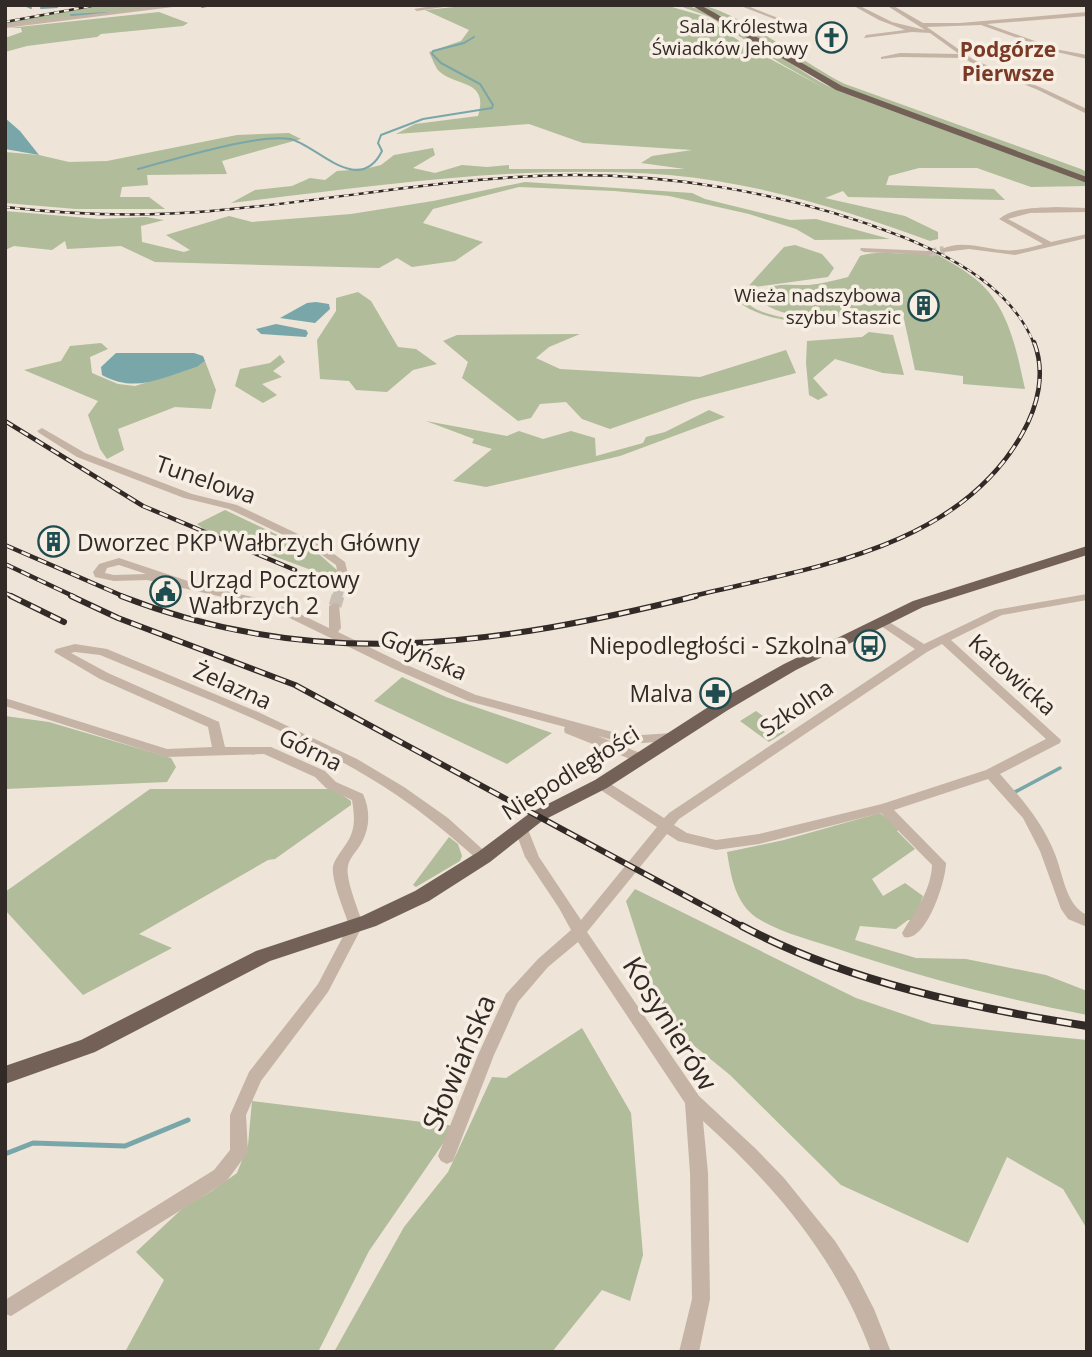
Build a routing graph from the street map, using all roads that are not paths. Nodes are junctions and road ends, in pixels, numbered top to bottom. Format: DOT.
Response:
graph roads {
  1 [pos="187,5"];
  2 [pos="454,5"];
  3 [pos="740,5"];
  4 [pos="854,5"];
  5 [pos="888,5"];
  6 [pos="695,6"];
  7 [pos="417,9"];
  8 [pos="1058,11"];
  9 [pos="1087,14"];
  10 [pos="1064,15"];
  11 [pos="981,23"];
  12 [pos="922,25"];
  13 [pos="5,26"];
  14 [pos="914,30"];
  15 [pos="930,32"];
  16 [pos="789,33"];
  17 [pos="866,37"];
  18 [pos="963,56"];
  19 [pos="1087,57"];
  20 [pos="883,58"];
  21 [pos="1087,112"];
  22 [pos="1087,180"];
  23 [pos="1087,210"];
  24 [pos="1087,236"];
  25 [pos="1051,245"];
  26 [pos="864,250"];
  27 [pos="944,250"];
  28 [pos="929,253"];
  29 [pos="42,431"];
  30 [pos="1087,550"];
  31 [pos="343,578"];
  32 [pos="198,587"];
  33 [pos="1087,597"];
  34 [pos="335,606"];
  35 [pos="882,622"];
  36 [pos="331,634"];
  37 [pos="943,639"];
  38 [pos="923,649"];
  39 [pos="5,702"];
  40 [pos="558,723"];
  41 [pos="672,737"];
  42 [pos="626,740"];
  43 [pos="605,747"];
  44 [pos="219,750"];
  45 [pos="644,756"];
  46 [pos="991,773"];
  47 [pos="609,778"];
  48 [pos="884,808"];
  49 [pos="663,826"];
  50 [pos="522,830"];
  51 [pos="484,857"];
  52 [pos="1087,921"];
  53 [pos="356,925"];
  54 [pos="579,932"];
  55 [pos="909,933"];
  56 [pos="5,1075"];
  57 [pos="693,1101"];
  58 [pos="447,1156"];
  59 [pos="11,1307"];
  60 [pos="689,1352"];
  61 [pos="881,1352"];
  1 -- 13 [label="street"];
  2 -- 7 [label="street"];
  3 -- 16 [label="street"];
  4 -- 14 [label="street"];
  5 -- 12 [label="street"];
  6 -- 22 [label="main road"];
  8 -- 10 [label="street"];
  9 -- 10 [label="street"];
  10 -- 11 [label="street"];
  11 -- 12 [label="street"];
  11 -- 19 [label="street"];
  12 -- 15 [label="street"];
  14 -- 15 [label="street"];
  14 -- 17 [label="street"];
  15 -- 18 [label="street"];
  18 -- 20 [label="street"];
  18 -- 21 [label="street"];
  23 -- 25 [label="street"];
  24 -- 25 [label="street"];
  25 -- 27 [label="street"];
  26 -- 28 [label="street"];
  29 -- 31 [label="street, Tunelowa"];
  30 -- 35 [label="main road, Niepodległości"];
  32 -- 32 [label="street, Gdyńska"];
  32 -- 36 [label="street, Gdyńska"];
  33 -- 37 [label="street, Szkolna"];
  34 -- 36 [label="street"];
  35 -- 38 [label="street"];
  35 -- 41 [label="main road, Niepodległości"];
  36 -- 40 [label="street, Gdyńska"];
  37 -- 38 [label="street, Szkolna"];
  37 -- 46 [label="street, Katowicka"];
  38 -- 49 [label="street, Szkolna"];
  39 -- 44 [label="street"];
  40 -- 42 [label="street, Gdyńska"];
  40 -- 43 [label="street, Gdyńska"];
  41 -- 42 [label="street, Gdyńska"];
  41 -- 45 [label="main road, Niepodległości"];
  42 -- 45 [label="street, Gdyńska"];
  43 -- 45 [label="street, Gdyńska"];
  43 -- 47 [label="street"];
  44 -- 51 [label="street, Żelazna"];
  44 -- 53 [label="street, Górna"];
  45 -- 47 [label="main road, Niepodległości"];
  46 -- 48 [label="street"];
  46 -- 52 [label="street"];
  47 -- 49 [label="street"];
  47 -- 50 [label="main road, Niepodległości"];
  48 -- 49 [label="street"];
  48 -- 55 [label="street"];
  49 -- 54 [label="street, Szkolna"];
  50 -- 51 [label="main road, Niepodległości"];
  50 -- 54 [label="street, Kosynierów"];
  51 -- 53 [label="main road, Niepodległości"];
  53 -- 56 [label="main road, Niepodległości"];
  53 -- 59 [label="street"];
  54 -- 57 [label="street, Kosynierów"];
  54 -- 58 [label="street, Słowiańska"];
  57 -- 60 [label="street, Kosynierów"];
  57 -- 61 [label="street"];
}
